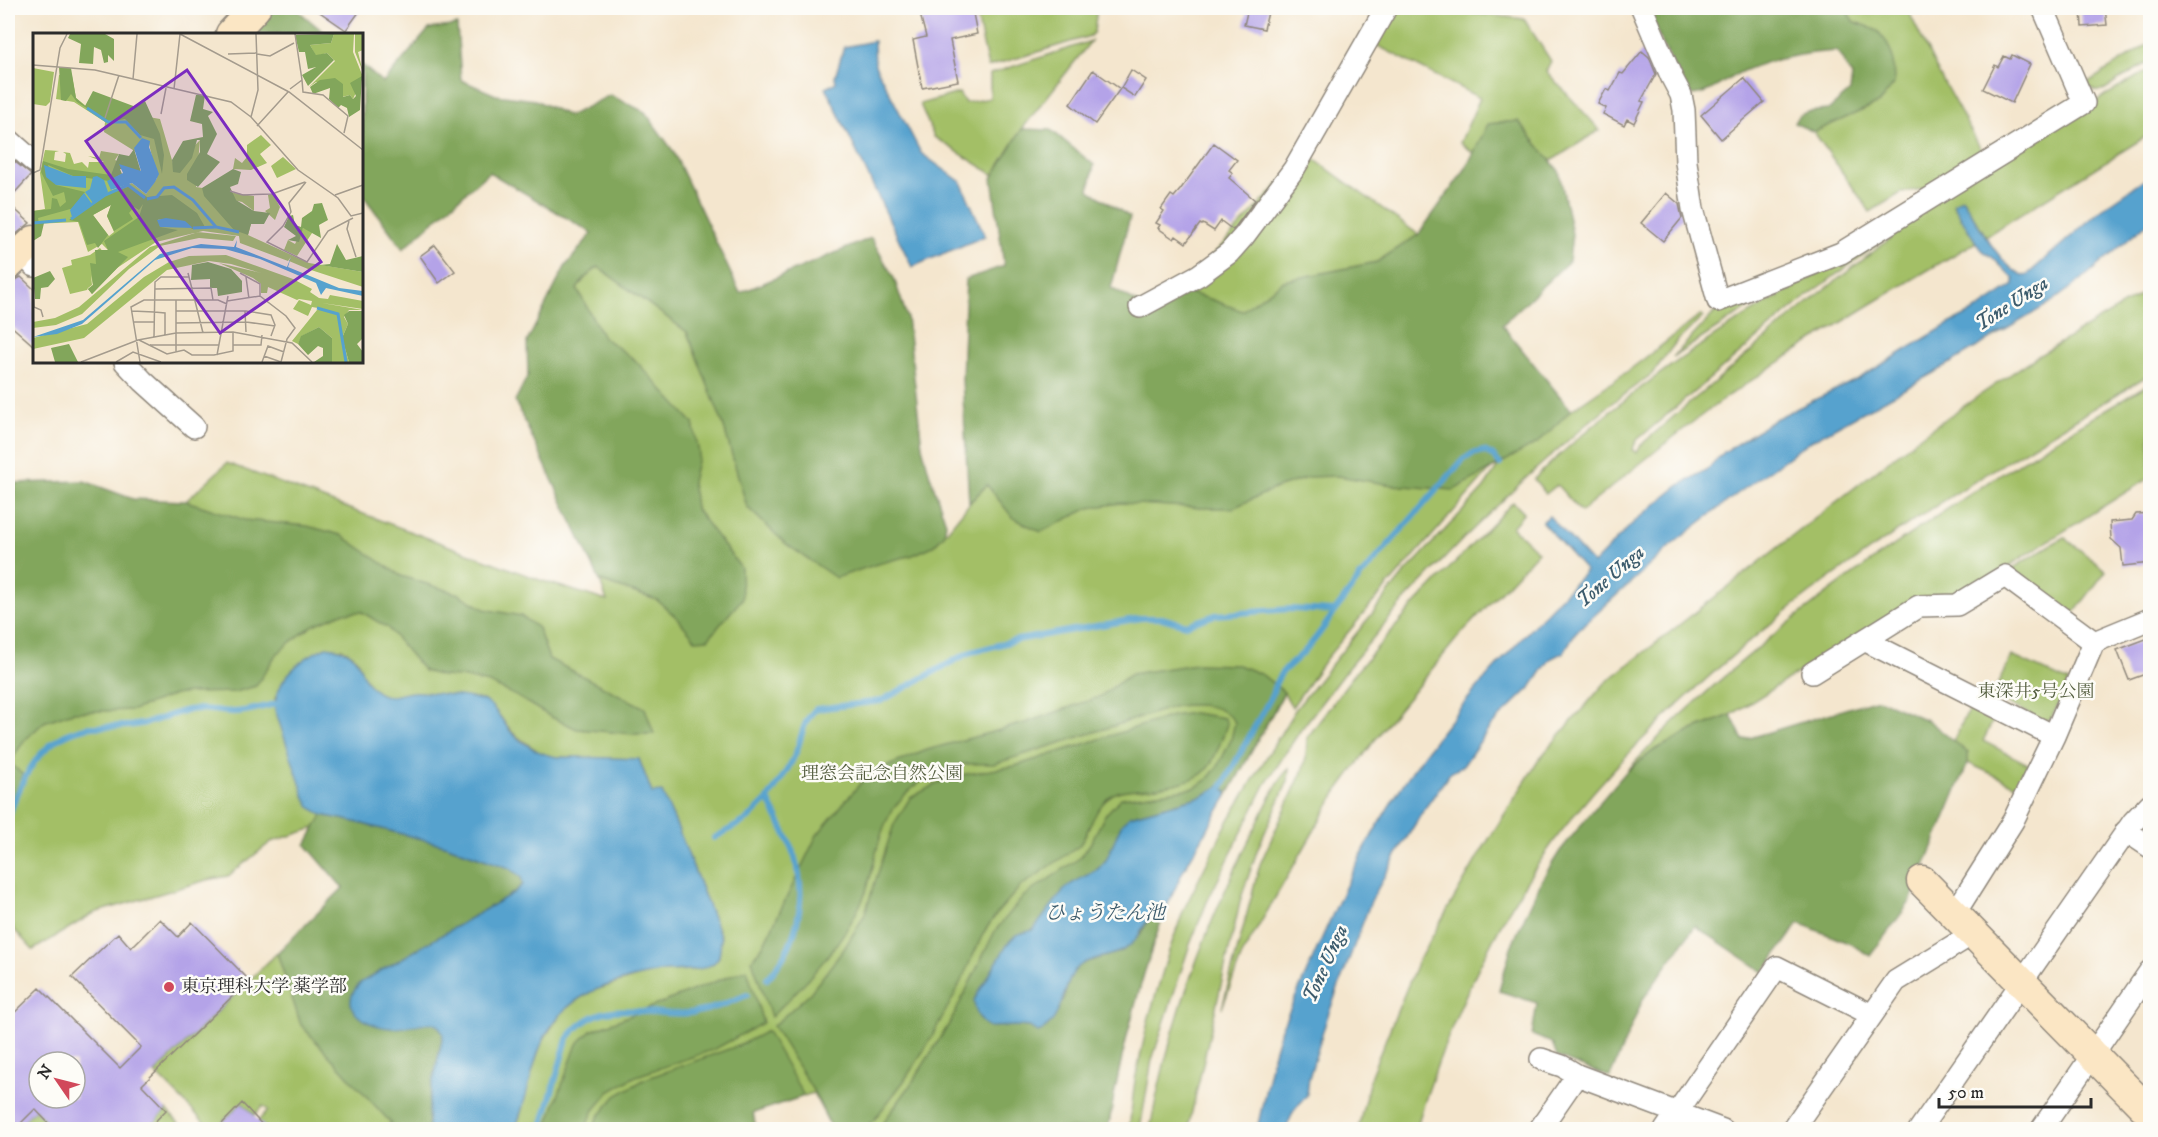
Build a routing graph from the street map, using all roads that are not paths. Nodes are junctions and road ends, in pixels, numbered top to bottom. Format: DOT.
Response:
graph roads {
  1 [pos="255,8"];
  2 [pos="1386,8"];
  3 [pos="1642,8"];
  4 [pos="2043,8"];
  5 [pos="232,33"];
  6 [pos="8,139"];
  7 [pos="33,161"];
  8 [pos="1140,307"];
  9 [pos="126,363"];
  10 [pos="194,427"];
  11 [pos="2151,619"];
  12 [pos="1866,641"];
  13 [pos="2094,642"];
  14 [pos="1812,673"];
  15 [pos="2054,736"];
  16 [pos="2151,804"];
  17 [pos="2126,831"];
  18 [pos="2151,847"];
  19 [pos="1922,881"];
  20 [pos="1964,923"];
  21 [pos="2151,971"];
  22 [pos="2021,980"];
  23 [pos="1872,1015"];
  24 [pos="2093,1054"];
  25 [pos="1541,1059"];
  26 [pos="1576,1075"];
  27 [pos="2151,1113"];
  28 [pos="1671,1121"];
  29 [pos="1539,1130"];
  30 [pos="1723,1130"];
  31 [pos="1792,1130"];
  32 [pos="1919,1130"];
  33 [pos="2041,1130"];
  1 -- 5 [label="street"];
  2 -- 8 [label="street"];
  3 -- 4 [label="street"];
  6 -- 7 [label="street"];
  9 -- 10 [label="street"];
  11 -- 13 [label="street"];
  12 -- 13 [label="street"];
  12 -- 14 [label="street"];
  12 -- 15 [label="street"];
  13 -- 15 [label="street"];
  15 -- 20 [label="street"];
  16 -- 17 [label="street"];
  17 -- 18 [label="street"];
  17 -- 22 [label="street"];
  19 -- 20 [label="street"];
  20 -- 22 [label="street"];
  20 -- 23 [label="street"];
  21 -- 24 [label="street"];
  22 -- 24 [label="street"];
  22 -- 32 [label="street"];
  23 -- 28 [label="street"];
  23 -- 31 [label="street"];
  24 -- 27 [label="street"];
  24 -- 33 [label="street"];
  25 -- 26 [label="street"];
  26 -- 28 [label="street"];
  26 -- 29 [label="street"];
  28 -- 30 [label="street"];
}
